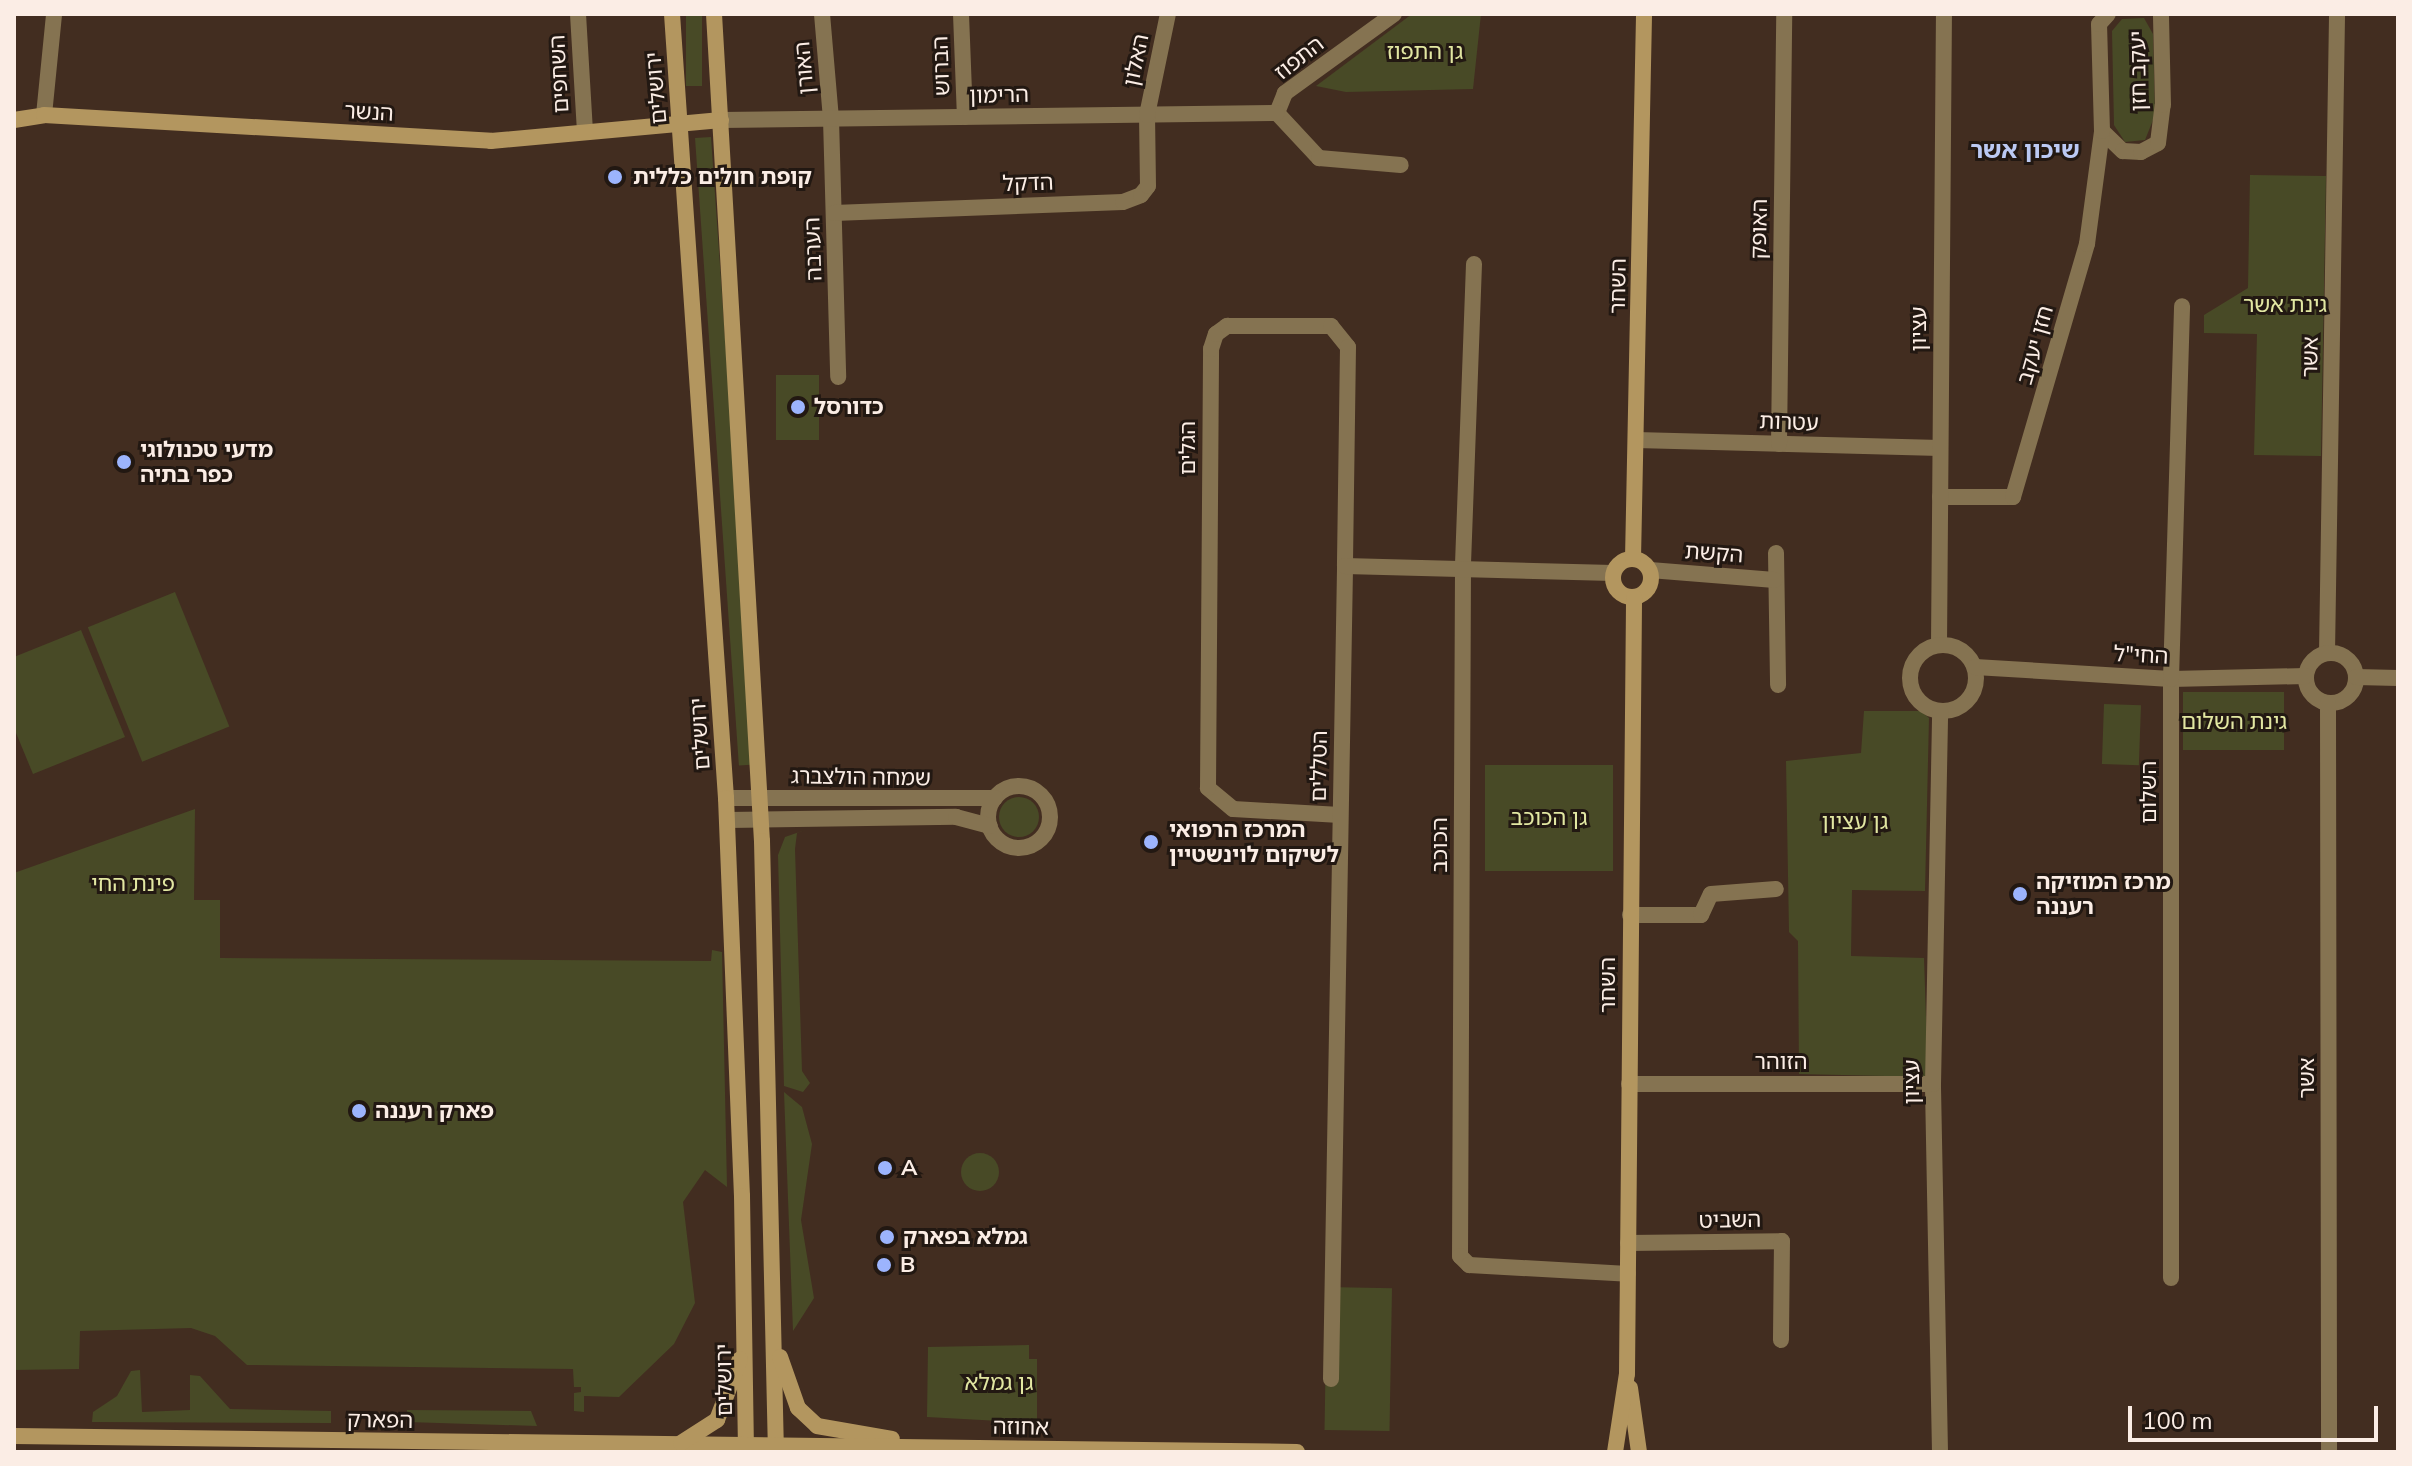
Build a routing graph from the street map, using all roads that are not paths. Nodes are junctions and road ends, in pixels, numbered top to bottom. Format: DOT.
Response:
graph roads {
  1 [pos="54,14"];
  2 [pos="578,14"];
  3 [pos="672,14"];
  4 [pos="714,14"];
  5 [pos="822,14"];
  6 [pos="961,14"];
  7 [pos="1168,14"];
  8 [pos="1394,14"];
  9 [pos="1644,14"];
  10 [pos="1784,14"];
  11 [pos="1944,14"];
  12 [pos="2108,14"];
  13 [pos="2337,14"];
  14 [pos="2155,16"];
  15 [pos="1277,113"];
  16 [pos="44,115"];
  17 [pos="1147,115"];
  18 [pos="965,117"];
  19 [pos="831,119"];
  20 [pos="14,120"];
  21 [pos="721,120"];
  22 [pos="681,123"];
  23 [pos="585,131"];
  24 [pos="2102,131"];
  25 [pos="1401,165"];
  26 [pos="834,213"];
  27 [pos="1474,264"];
  28 [pos="2182,306"];
  29 [pos="838,377"];
  30 [pos="1636,440"];
  31 [pos="1779,444"];
  32 [pos="1940,448"];
  33 [pos="1940,497"];
  34 [pos="1776,553"];
  35 [pos="1633,559"];
  36 [pos="1345,566"];
  37 [pos="1463,569"];
  38 [pos="1650,570"];
  39 [pos="1613,573"];
  40 [pos="1775,580"];
  41 [pos="1634,597"];
  42 [pos="1939,645"];
  43 [pos="2327,653"];
  44 [pos="1975,667"];
  45 [pos="2306,676"];
  46 [pos="2356,677"];
  47 [pos="2398,678"];
  48 [pos="2171,679"];
  49 [pos="1778,685"];
  50 [pos="2328,703"];
  51 [pos="1940,711"];
  52 [pos="726,798"];
  53 [pos="760,798"];
  54 [pos="995,798"];
  55 [pos="1340,815"];
  56 [pos="761,818"];
  57 [pos="728,820"];
  58 [pos="990,826"];
  59 [pos="1776,889"];
  60 [pos="1630,915"];
  61 [pos="1629,1084"];
  62 [pos="1933,1084"];
  63 [pos="1628,1243"];
  64 [pos="1628,1274"];
  65 [pos="2171,1278"];
  66 [pos="774,1335"];
  67 [pos="746,1338"];
  68 [pos="1781,1340"];
  69 [pos="1627,1374"];
  70 [pos="1331,1379"];
  71 [pos="14,1436"];
  72 [pos="672,1446"];
  73 [pos="193,1447"];
  74 [pos="746,1449"];
  75 [pos="776,1449"];
  76 [pos="997,1449"];
  77 [pos="1297,1452"];
  78 [pos="1615,1452"];
  79 [pos="1639,1452"];
  80 [pos="1940,1452"];
  81 [pos="2329,1452"];
  1 -- 16 [label="street"];
  2 -- 23 [label="street, השחפים"];
  3 -- 22 [label="main road, ירושלים"];
  4 -- 21 [label="main road"];
  5 -- 19 [label="street, האורן"];
  6 -- 18 [label="street, הברוש"];
  7 -- 17 [label="street, האלון"];
  8 -- 15 [label="street, התפוז"];
  9 -- 30 [label="main road, השחר"];
  10 -- 31 [label="street, האופק"];
  11 -- 32 [label="street, עציון"];
  12 -- 24 [label="street, יעקב חזן"];
  13 -- 43 [label="street, אשר"];
  14 -- 24 [label="street, יעקב חזן"];
  15 -- 17 [label="street, הרימון"];
  15 -- 25 [label="street, התפוז"];
  16 -- 20 [label="main road, הנשר"];
  16 -- 23 [label="main road, הנשר"];
  17 -- 18 [label="street, הרימון"];
  17 -- 26 [label="street, הדקל"];
  18 -- 19 [label="street, הרימון"];
  19 -- 21 [label="street, הרימון"];
  19 -- 26 [label="street, הערבה"];
  21 -- 22 [label="main road, הנשר"];
  21 -- 53 [label="main road"];
  22 -- 23 [label="main road, הנשר"];
  22 -- 52 [label="main road, ירושלים"];
  24 -- 33 [label="street, חזן יעקב"];
  26 -- 29 [label="street, הערבה"];
  27 -- 37 [label="street, הכוכב"];
  28 -- 48 [label="street, השלום"];
  30 -- 31 [label="street, עטרות"];
  30 -- 35 [label="main road, השחר"];
  31 -- 32 [label="street, עטרות"];
  32 -- 33 [label="street, עציון"];
  33 -- 42 [label="street, עציון"];
  34 -- 40 [label="street, הקשת"];
  35 -- 38 [label="main road"];
  35 -- 39 [label="main road"];
  36 -- 37 [label="street"];
  36 -- 55 [label="street, הטללים"];
  36 -- 55 [label="street, הגלים"];
  37 -- 39 [label="street"];
  37 -- 64 [label="street, הכוכב"];
  38 -- 40 [label="street, הקשת"];
  38 -- 41 [label="main road"];
  39 -- 41 [label="main road"];
  40 -- 49 [label="street, הקשת"];
  41 -- 60 [label="main road, השחר"];
  42 -- 44 [label="street"];
  42 -- 51 [label="street"];
  43 -- 45 [label="street"];
  43 -- 46 [label="street"];
  44 -- 48 [label="street, החי\"ל"];
  44 -- 51 [label="street"];
  45 -- 48 [label="street, החי\"ל"];
  45 -- 50 [label="street"];
  46 -- 47 [label="street"];
  46 -- 50 [label="street"];
  48 -- 65 [label="street, השלום"];
  50 -- 81 [label="street, אשר"];
  51 -- 62 [label="street, עציון"];
  52 -- 53 [label="street, שמחה הולצברג"];
  52 -- 57 [label="main road, ירושלים"];
  53 -- 54 [label="street, שמחה הולצברג"];
  53 -- 56 [label="main road"];
  54 -- 58 [label="street"];
  54 -- 58 [label="street"];
  55 -- 70 [label="street, הטללים"];
  56 -- 57 [label="street, שמחה הולצברג"];
  56 -- 58 [label="street, שמחה הולצברג"];
  56 -- 66 [label="main road"];
  57 -- 67 [label="main road, ירושלים"];
  59 -- 60 [label="street"];
  60 -- 61 [label="main road, השחר"];
  61 -- 62 [label="street, הזוהר"];
  61 -- 63 [label="main road, השחר"];
  62 -- 80 [label="street, עציון"];
  63 -- 64 [label="main road, השחר"];
  63 -- 68 [label="street, השביט"];
  64 -- 69 [label="main road, השחר"];
  66 -- 75 [label="main road"];
  66 -- 76 [label="main road"];
  67 -- 72 [label="main road"];
  67 -- 74 [label="main road, ירושלים"];
  69 -- 78 [label="main road, השחר"];
  69 -- 79 [label="main road, השחר"];
  71 -- 73 [label="main road, הפארק"];
  72 -- 73 [label="main road, הפארק"];
  72 -- 74 [label="main road, הפארק"];
  74 -- 75 [label="main road, אחוזה"];
  75 -- 76 [label="main road, אחוזה"];
  76 -- 77 [label="main road, אחוזה"];
}
